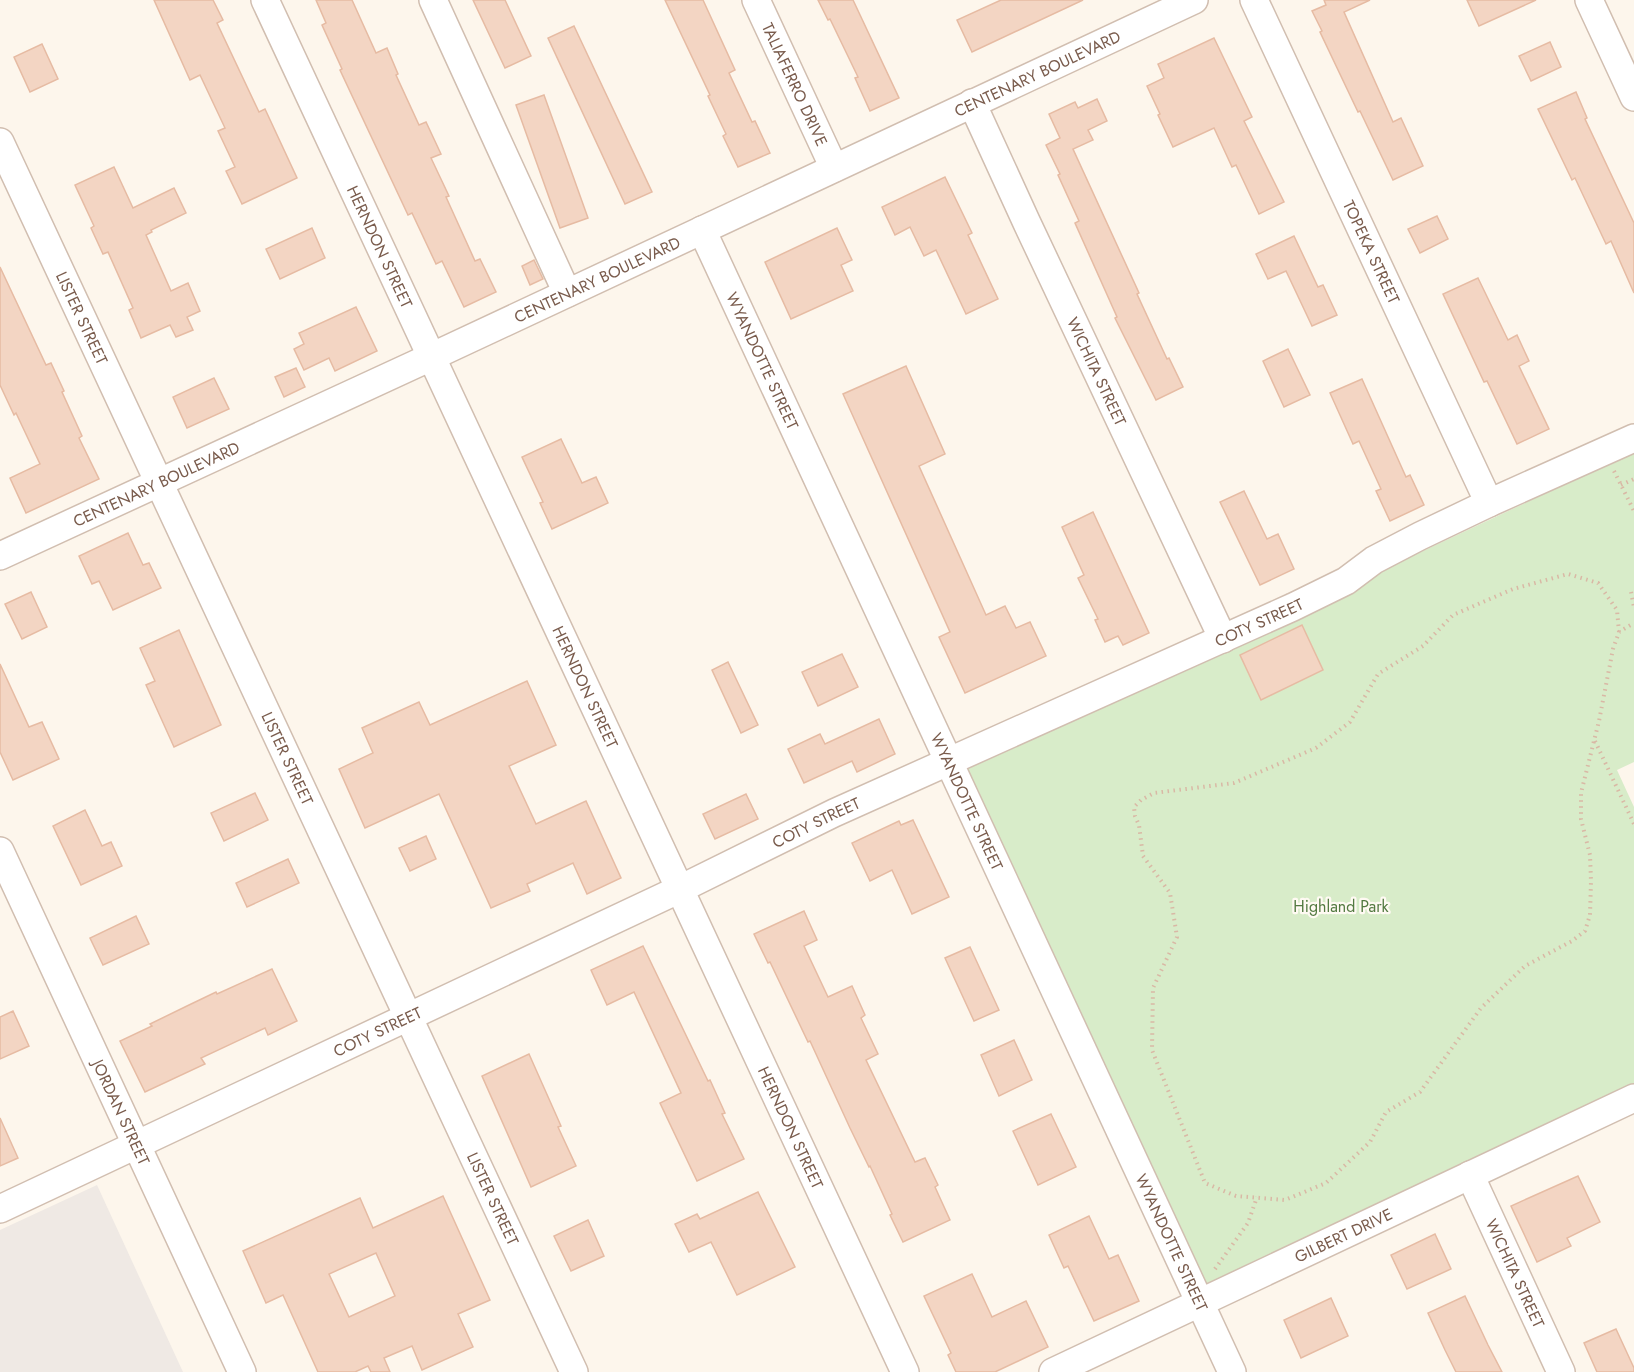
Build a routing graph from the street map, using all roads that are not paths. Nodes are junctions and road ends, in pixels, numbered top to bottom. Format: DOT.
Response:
graph roads {
  1 [pos="265,0"];
  2 [pos="433,0"];
  3 [pos="756,0"];
  4 [pos="1254,0"];
  5 [pos="1589,0"];
  6 [pos="1186,2"];
  7 [pos="1634,97"];
  8 [pos="972,103"];
  9 [pos="0,142"];
  10 [pos="834,168"];
  11 [pos="702,230"];
  12 [pos="567,293"];
  13 [pos="431,357"];
  14 [pos="1634,438"];
  15 [pos="159,483"];
  16 [pos="1489,503"];
  17 [pos="0,556"];
  18 [pos="1223,639"];
  19 [pos="949,762"];
  20 [pos="0,851"];
  21 [pos="680,890"];
  22 [pos="408,1018"];
  23 [pos="1634,1098"];
  24 [pos="137,1146"];
  25 [pos="1470,1175"];
  26 [pos="0,1209"];
  27 [pos="1200,1303"];
  28 [pos="242,1372"];
  29 [pos="574,1372"];
  30 [pos="905,1372"];
  31 [pos="1053,1372"];
  32 [pos="1232,1372"];
  33 [pos="1561,1372"];
  1 -- 13 [label="street, HERNDON STREET"];
  2 -- 12 [label="street"];
  3 -- 10 [label="street, TALIAFERRO DRIVE"];
  4 -- 16 [label="street, TOPEKA STREET"];
  5 -- 7 [label="street"];
  6 -- 8 [label="street, CENTENARY BOULEVARD"];
  8 -- 10 [label="street, CENTENARY BOULEVARD"];
  8 -- 18 [label="street, WICHITA STREET"];
  9 -- 15 [label="street, LISTER STREET"];
  10 -- 11 [label="street, CENTENARY BOULEVARD"];
  11 -- 12 [label="street, CENTENARY BOULEVARD"];
  11 -- 19 [label="street, WYANDOTTE STREET"];
  12 -- 13 [label="street, CENTENARY BOULEVARD"];
  13 -- 15 [label="street, CENTENARY BOULEVARD"];
  13 -- 21 [label="street, HERNDON STREET"];
  14 -- 16 [label="street, COTY STREET"];
  15 -- 17 [label="street, CENTENARY BOULEVARD"];
  15 -- 22 [label="street, LISTER STREET"];
  16 -- 18 [label="street, COTY STREET"];
  18 -- 19 [label="street, COTY STREET"];
  19 -- 21 [label="street, COTY STREET"];
  19 -- 27 [label="street, WYANDOTTE STREET"];
  20 -- 24 [label="street, JORDAN STREET"];
  21 -- 22 [label="street, COTY STREET"];
  21 -- 30 [label="street, HERNDON STREET"];
  22 -- 24 [label="street, COTY STREET"];
  22 -- 29 [label="street, LISTER STREET"];
  23 -- 25 [label="street, GILBERT DRIVE"];
  24 -- 26 [label="street, COTY STREET"];
  24 -- 28 [label="street, JORDAN STREET"];
  25 -- 27 [label="street, GILBERT DRIVE"];
  25 -- 33 [label="street, WICHITA STREET"];
  27 -- 31 [label="street, GILBERT DRIVE"];
  27 -- 32 [label="street, WYANDOTTE STREET"];
}
